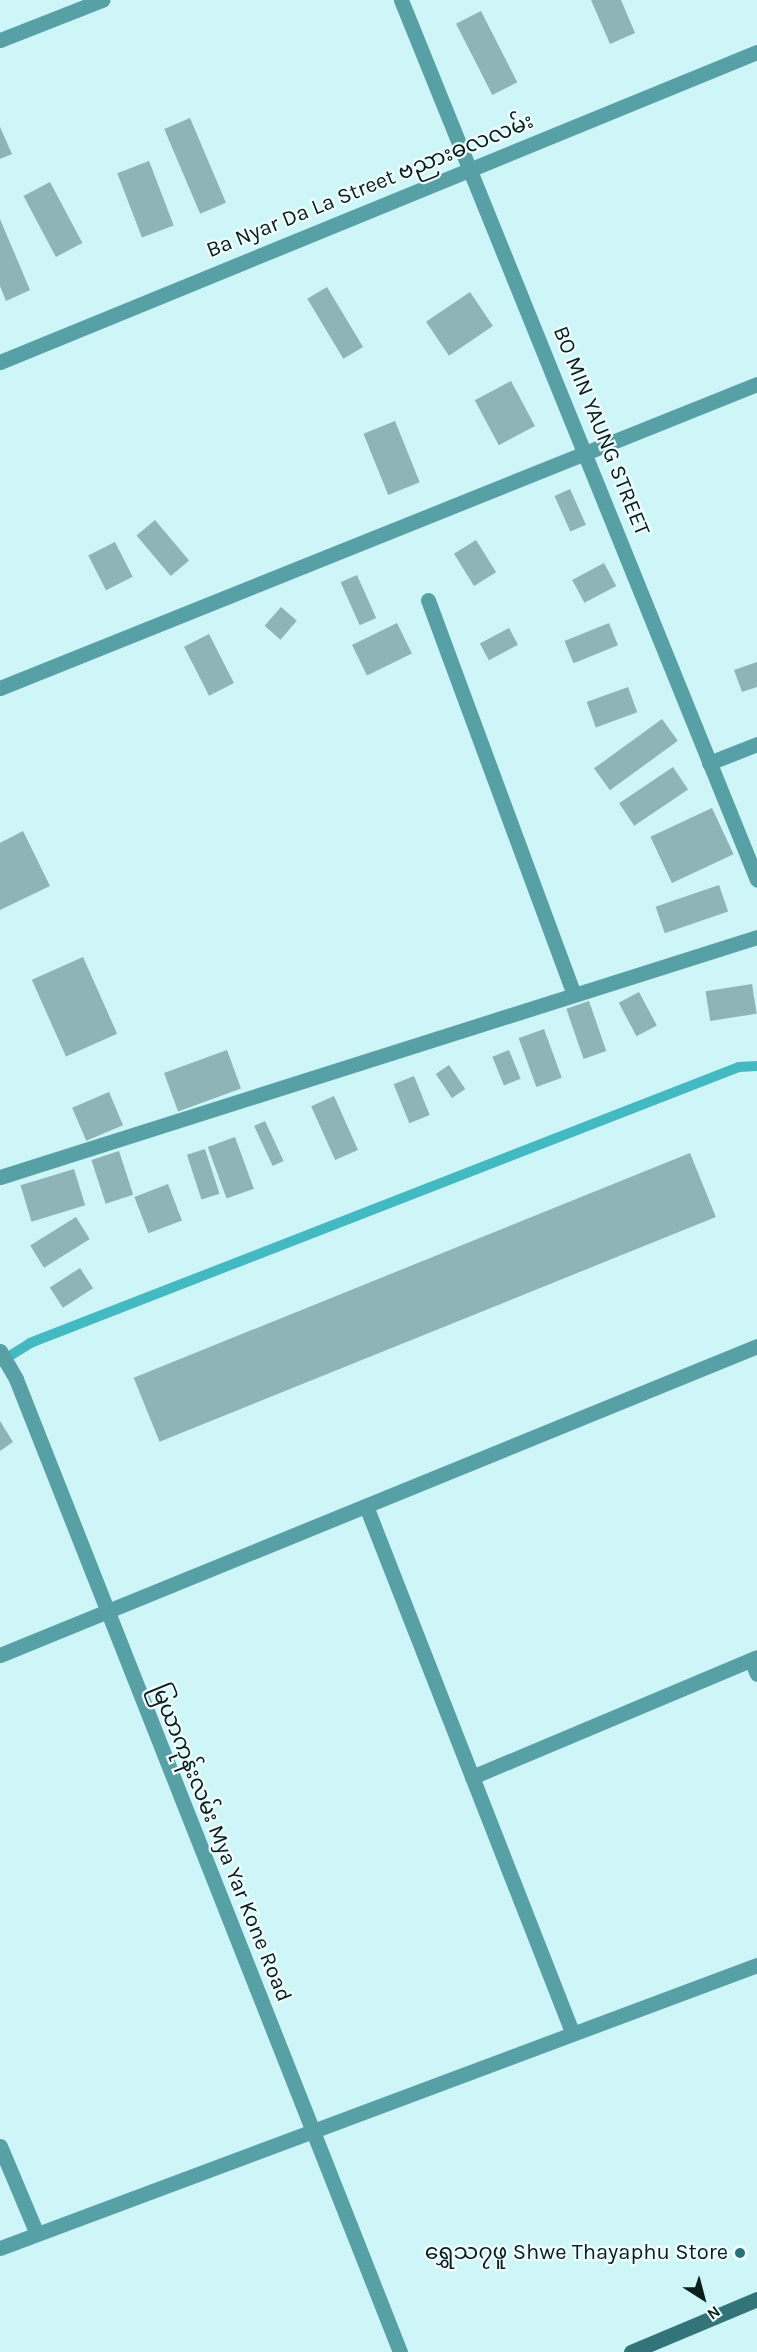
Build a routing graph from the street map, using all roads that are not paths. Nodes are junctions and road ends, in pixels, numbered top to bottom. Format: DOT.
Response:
graph roads {
  1 [pos="401,0"];
  2 [pos="93,2"];
  3 [pos="0,40"];
  4 [pos="757,52"];
  5 [pos="473,168"];
  6 [pos="0,362"];
  7 [pos="757,384"];
  8 [pos="586,454"];
  9 [pos="428,600"];
  10 [pos="0,688"];
  11 [pos="757,744"];
  12 [pos="709,763"];
  13 [pos="757,880"];
  14 [pos="757,937"];
  15 [pos="574,994"];
  16 [pos="0,1177"];
  17 [pos="757,1346"];
  18 [pos="0,1351"];
  19 [pos="366,1506"];
  20 [pos="104,1613"];
  21 [pos="0,1655"];
  22 [pos="755,1664"];
  23 [pos="472,1777"];
  24 [pos="757,1965"];
  25 [pos="572,2032"];
  26 [pos="311,2128"];
  27 [pos="0,2146"];
  28 [pos="37,2234"];
  29 [pos="0,2248"];
  30 [pos="757,2299"];
  31 [pos="400,2352"];
  32 [pos="631,2352"];
  1 -- 5 [label="street, BO MIN YAUNG STREET"];
  2 -- 3 [label="street"];
  4 -- 5 [label="street, Ba Nyar Da La Street ဗညားဓလလမ်း"];
  5 -- 6 [label="street, Ba Nyar Da La Street ဗညားဓလလမ်း"];
  5 -- 8 [label="street, BO MIN YAUNG STREET"];
  7 -- 8 [label="street"];
  8 -- 10 [label="street"];
  8 -- 12 [label="street, BO MIN YAUNG STREET"];
  9 -- 15 [label="street"];
  11 -- 12 [label="street"];
  12 -- 13 [label="street, BO MIN YAUNG STREET"];
  14 -- 15 [label="street"];
  15 -- 16 [label="street"];
  17 -- 19 [label="street"];
  18 -- 20 [label="street, မြယာကုန်းလမ်း Mya Yar Kone Road"];
  19 -- 20 [label="street"];
  19 -- 23 [label="street"];
  20 -- 21 [label="street"];
  20 -- 26 [label="street, မြယာကုန်းလမ်း Mya Yar Kone Road"];
  22 -- 23 [label="street"];
  23 -- 25 [label="street"];
  24 -- 25 [label="street"];
  25 -- 26 [label="street"];
  26 -- 28 [label="street"];
  26 -- 31 [label="street, မြယာကုန်းလမ်း Mya Yar Kone Road"];
  27 -- 28 [label="street"];
  28 -- 29 [label="street"];
  30 -- 32 [label="street"];
}
